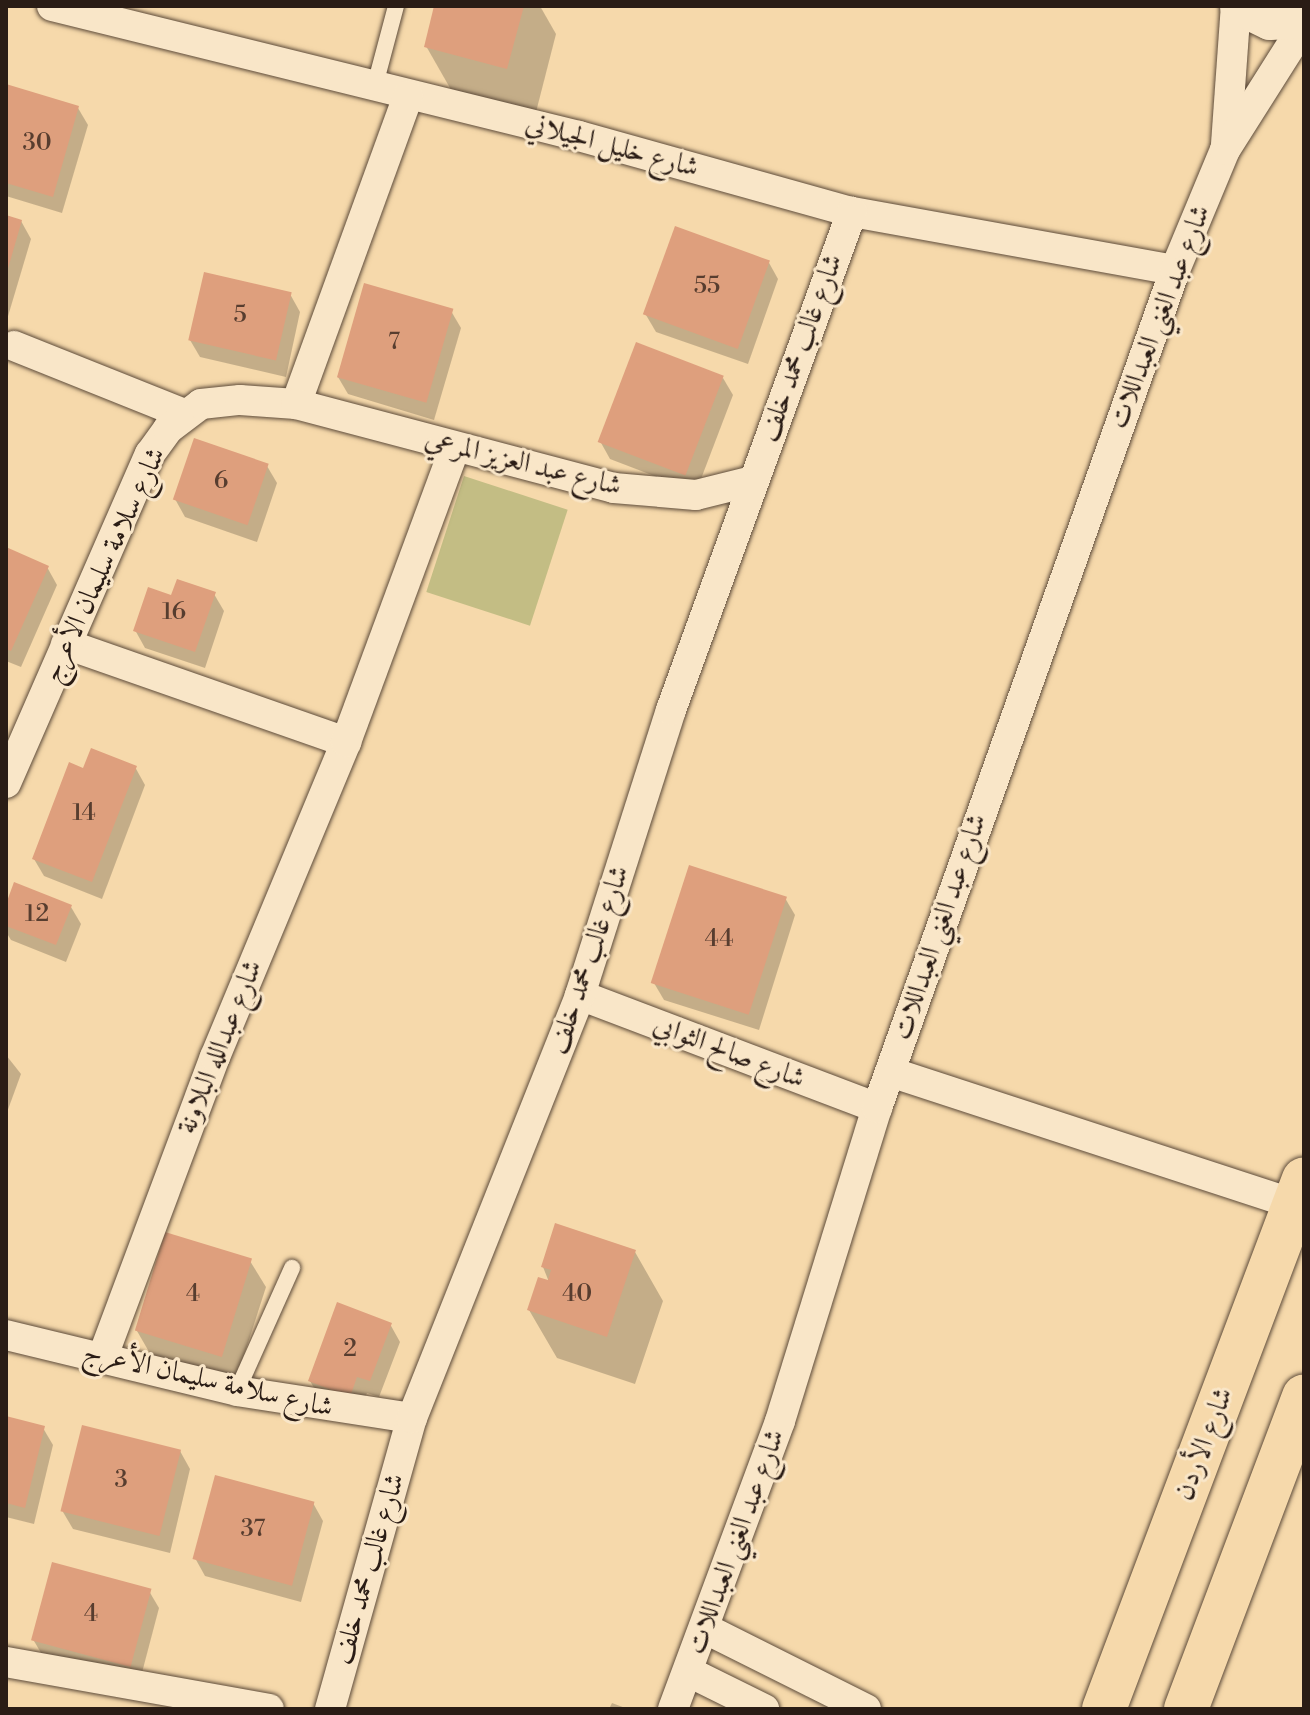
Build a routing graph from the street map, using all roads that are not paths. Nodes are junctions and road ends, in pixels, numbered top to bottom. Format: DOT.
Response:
graph roads {
  1 [pos="52,6"];
  2 [pos="396,6"];
  3 [pos="1238,6"];
  4 [pos="1304,19"];
  5 [pos="1304,25"];
  6 [pos="375,85"];
  7 [pos="408,96"];
  8 [pos="1225,150"];
  9 [pos="852,212"];
  10 [pos="1175,270"];
  11 [pos="14,346"];
  12 [pos="296,404"];
  13 [pos="184,414"];
  14 [pos="455,447"];
  15 [pos="752,481"];
  16 [pos="66,644"];
  17 [pos="346,742"];
  18 [pos="6,783"];
  19 [pos="580,995"];
  20 [pos="890,1072"];
  21 [pos="877,1108"];
  22 [pos="1299,1192"];
  23 [pos="292,1268"];
  24 [pos="6,1335"];
  25 [pos="103,1356"];
  26 [pos="237,1391"];
  27 [pos="1304,1397"];
  28 [pos="412,1418"];
  29 [pos="706,1629"];
  30 [pos="6,1662"];
  31 [pos="689,1672"];
  32 [pos="1196,1699"];
  33 [pos="1099,1701"];
  34 [pos="269,1709"];
  35 [pos="330,1709"];
  36 [pos="673,1709"];
  37 [pos="764,1709"];
  38 [pos="866,1709"];
  1 -- 6 [label="street, شارع خليل الجيلاني"];
  2 -- 6 [label="lane"];
  3 -- 4 [label="street"];
  3 -- 8 [label="street, شارع عبد الغني العبداللات"];
  5 -- 8 [label="street, شارع عبد الغني العبداللات"];
  6 -- 7 [label="street, شارع خليل الجيلاني"];
  7 -- 9 [label="street, شارع خليل الجيلاني"];
  7 -- 12 [label="street"];
  8 -- 10 [label="street, شارع عبد الغني العبداللات"];
  9 -- 10 [label="street, شارع خليل الجيلاني"];
  9 -- 15 [label="street, شارع غالب محمد خلف"];
  10 -- 20 [label="street, شارع عبد الغني العبداللات"];
  11 -- 13 [label="street"];
  12 -- 13 [label="street, شارع سلامة سليمان الأعرج"];
  12 -- 14 [label="street, شارع عبد العزيز المرعي"];
  13 -- 16 [label="street, شارع سلامة سليمان الأعرج"];
  14 -- 15 [label="street, شارع عبد العزيز المرعي"];
  14 -- 17 [label="street, شارع عبدالله البلاونة"];
  15 -- 19 [label="street, شارع غالب محمد خلف"];
  16 -- 17 [label="street"];
  16 -- 18 [label="street, شارع سلامة سليمان الأعرج"];
  17 -- 25 [label="street, شارع عبدالله البلاونة"];
  19 -- 21 [label="street, شارع صالح الثوابي"];
  19 -- 28 [label="street, شارع غالب محمد خلف"];
  20 -- 21 [label="street, شارع عبد الغني العبداللات"];
  20 -- 22 [label="street"];
  21 -- 29 [label="street, شارع عبد الغني العبداللات"];
  22 -- 33 [label="highway, شارع الأردن"];
  23 -- 26 [label="lane"];
  24 -- 25 [label="street, شارع سلامة سليمان الأعرج"];
  25 -- 26 [label="street, شارع سلامة سليمان الأعرج"];
  26 -- 28 [label="street, شارع سلامة سليمان الأعرج"];
  27 -- 32 [label="highway"];
  28 -- 35 [label="street, شارع غالب محمد خلف"];
  29 -- 31 [label="street, شارع عبد الغني العبداللات"];
  29 -- 38 [label="street"];
  30 -- 34 [label="street"];
  31 -- 36 [label="street, شارع عبد الغني العبداللات"];
  31 -- 37 [label="street"];
}
